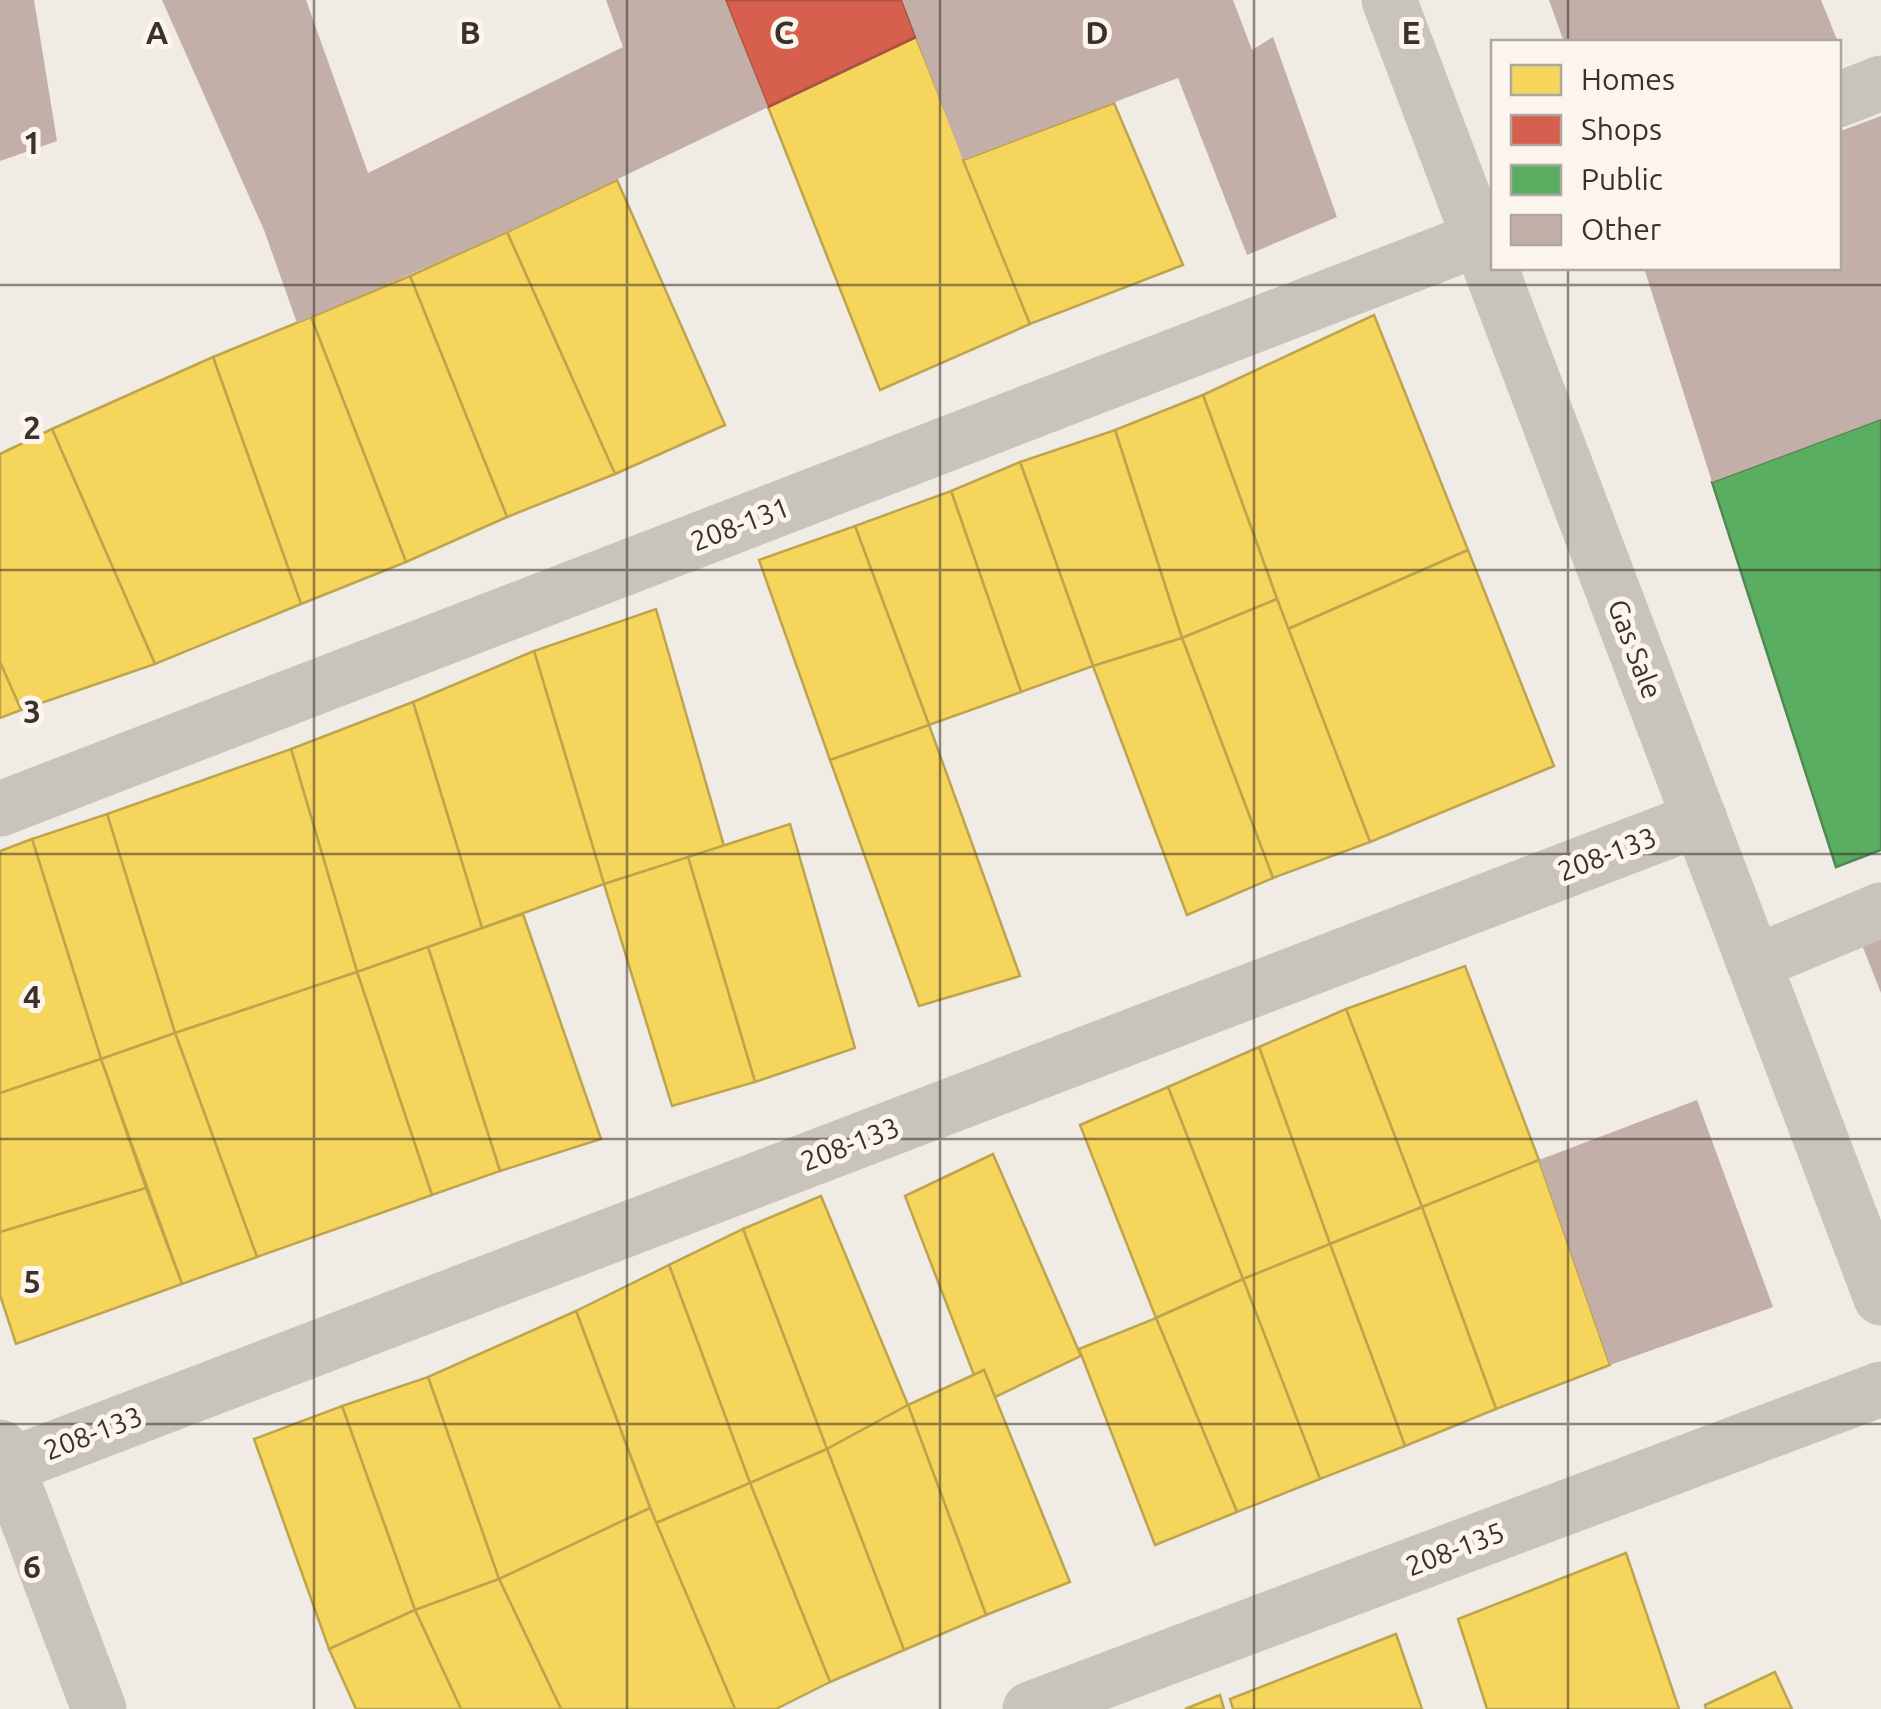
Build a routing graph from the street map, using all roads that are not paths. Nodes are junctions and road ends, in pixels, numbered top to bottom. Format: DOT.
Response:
graph roads {
  1 [pos="1389,0"];
  2 [pos="1881,83"];
  3 [pos="1841,99"];
  4 [pos="1486,236"];
  5 [pos="1498,270"];
  6 [pos="0,809"];
  7 [pos="1700,819"];
  8 [pos="1881,910"];
  9 [pos="1754,963"];
  10 [pos="1881,1298"];
  11 [pos="1881,1388"];
  12 [pos="2,1460"];
  13 [pos="99,1709"];
  14 [pos="1030,1709"];
  1 -- 4 [label="street, Gas Sale"];
  2 -- 3 [label="street"];
  4 -- 6 [label="street, 208-131"];
  5 -- 7 [label="street, Gas Sale"];
  7 -- 9 [label="street, Gas Sale"];
  7 -- 12 [label="street, 208-133"];
  8 -- 9 [label="street"];
  9 -- 10 [label="street, Gas Sale"];
  11 -- 14 [label="street, 208-135"];
  12 -- 13 [label="street"];
}
